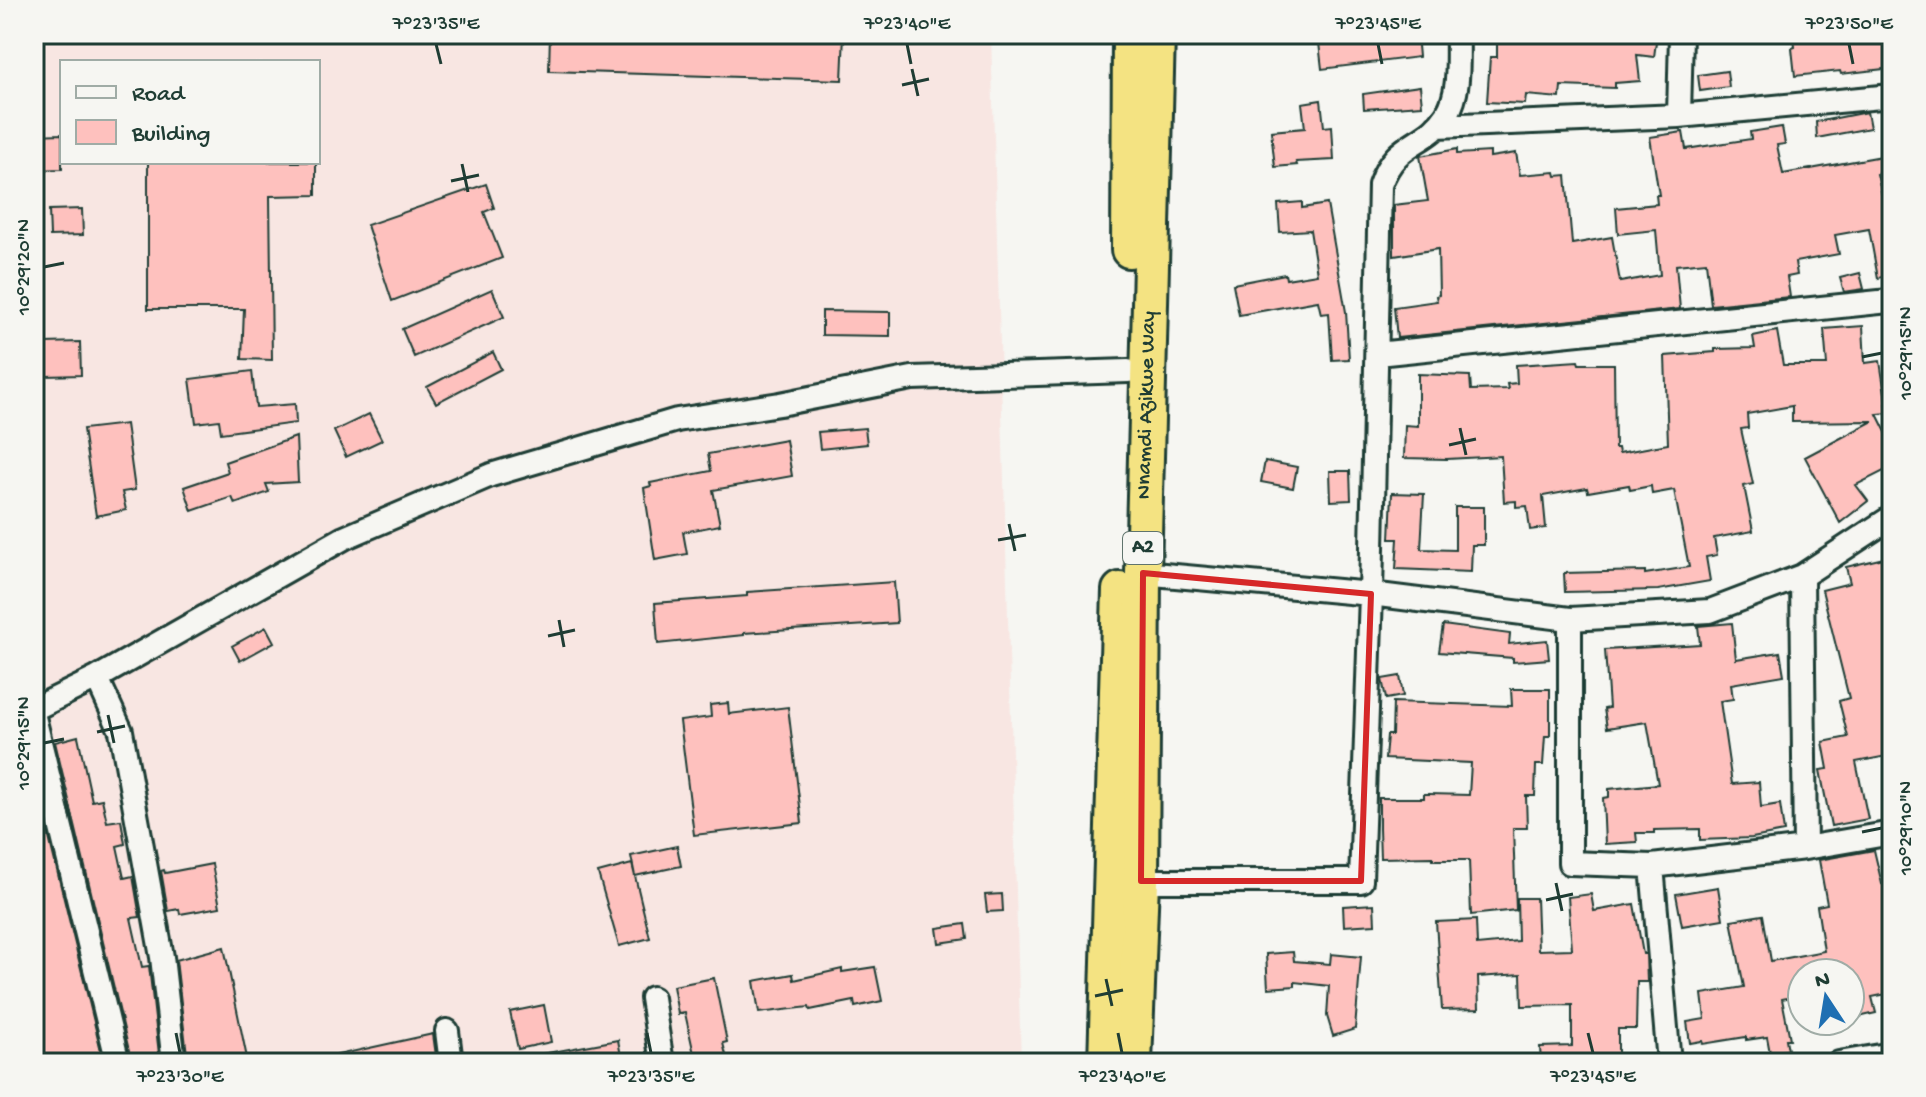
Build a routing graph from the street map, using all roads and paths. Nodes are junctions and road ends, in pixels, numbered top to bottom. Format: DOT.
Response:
graph roads {
  1 [pos="1130,34"];
  2 [pos="1157,34"];
  3 [pos="1458,34"];
  4 [pos="1681,34"];
  5 [pos="1892,96"];
  6 [pos="1679,116"];
  7 [pos="1437,126"];
  8 [pos="1891,308"];
  9 [pos="1377,354"];
  10 [pos="1128,371"];
  11 [pos="1892,517"];
  12 [pos="1143,573"];
  13 [pos="1802,576"];
  14 [pos="1371,594"];
  15 [pos="1570,619"];
  16 [pos="97,678"];
  17 [pos="34,709"];
  18 [pos="34,717"];
  19 [pos="1892,833"];
  20 [pos="1805,848"];
  21 [pos="1652,866"];
  22 [pos="1141,881"];
  23 [pos="652,998"];
  24 [pos="447,1031"];
  25 [pos="1892,1054"];
  26 [pos="118,1063"];
  27 [pos="174,1063"];
  28 [pos="451,1063"];
  29 [pos="662,1063"];
  30 [pos="1106,1063"];
  31 [pos="1134,1063"];
  32 [pos="1669,1063"];
  33 [pos="1839,1063"];
  1 -- 10 [label="highway, Nnamdi Azikwe Way / A2"];
  2 -- 12 [label="highway, Nnamdi Azikwe Way / A2"];
  3 -- 7 [label="street"];
  4 -- 6 [label="street"];
  5 -- 6 [label="street"];
  6 -- 7 [label="street"];
  7 -- 9 [label="street"];
  8 -- 9 [label="street"];
  9 -- 14 [label="street"];
  10 -- 16 [label="street"];
  10 -- 30 [label="highway, Nnamdi Azikwe Way / A2"];
  11 -- 13 [label="street"];
  12 -- 14 [label="street"];
  12 -- 22 [label="highway, Nnamdi Azikwe Way / A2"];
  13 -- 15 [label="street"];
  13 -- 20 [label="street"];
  14 -- 15 [label="street"];
  14 -- 22 [label="street"];
  15 -- 21 [label="street"];
  16 -- 17 [label="street"];
  16 -- 27 [label="street"];
  18 -- 26 [label="street"];
  19 -- 20 [label="street"];
  20 -- 21 [label="street"];
  21 -- 32 [label="street"];
  22 -- 31 [label="highway, Nnamdi Azikwe Way / A2"];
  23 -- 29 [label="street"];
  24 -- 28 [label="street"];
  25 -- 33 [label="street"];
}
